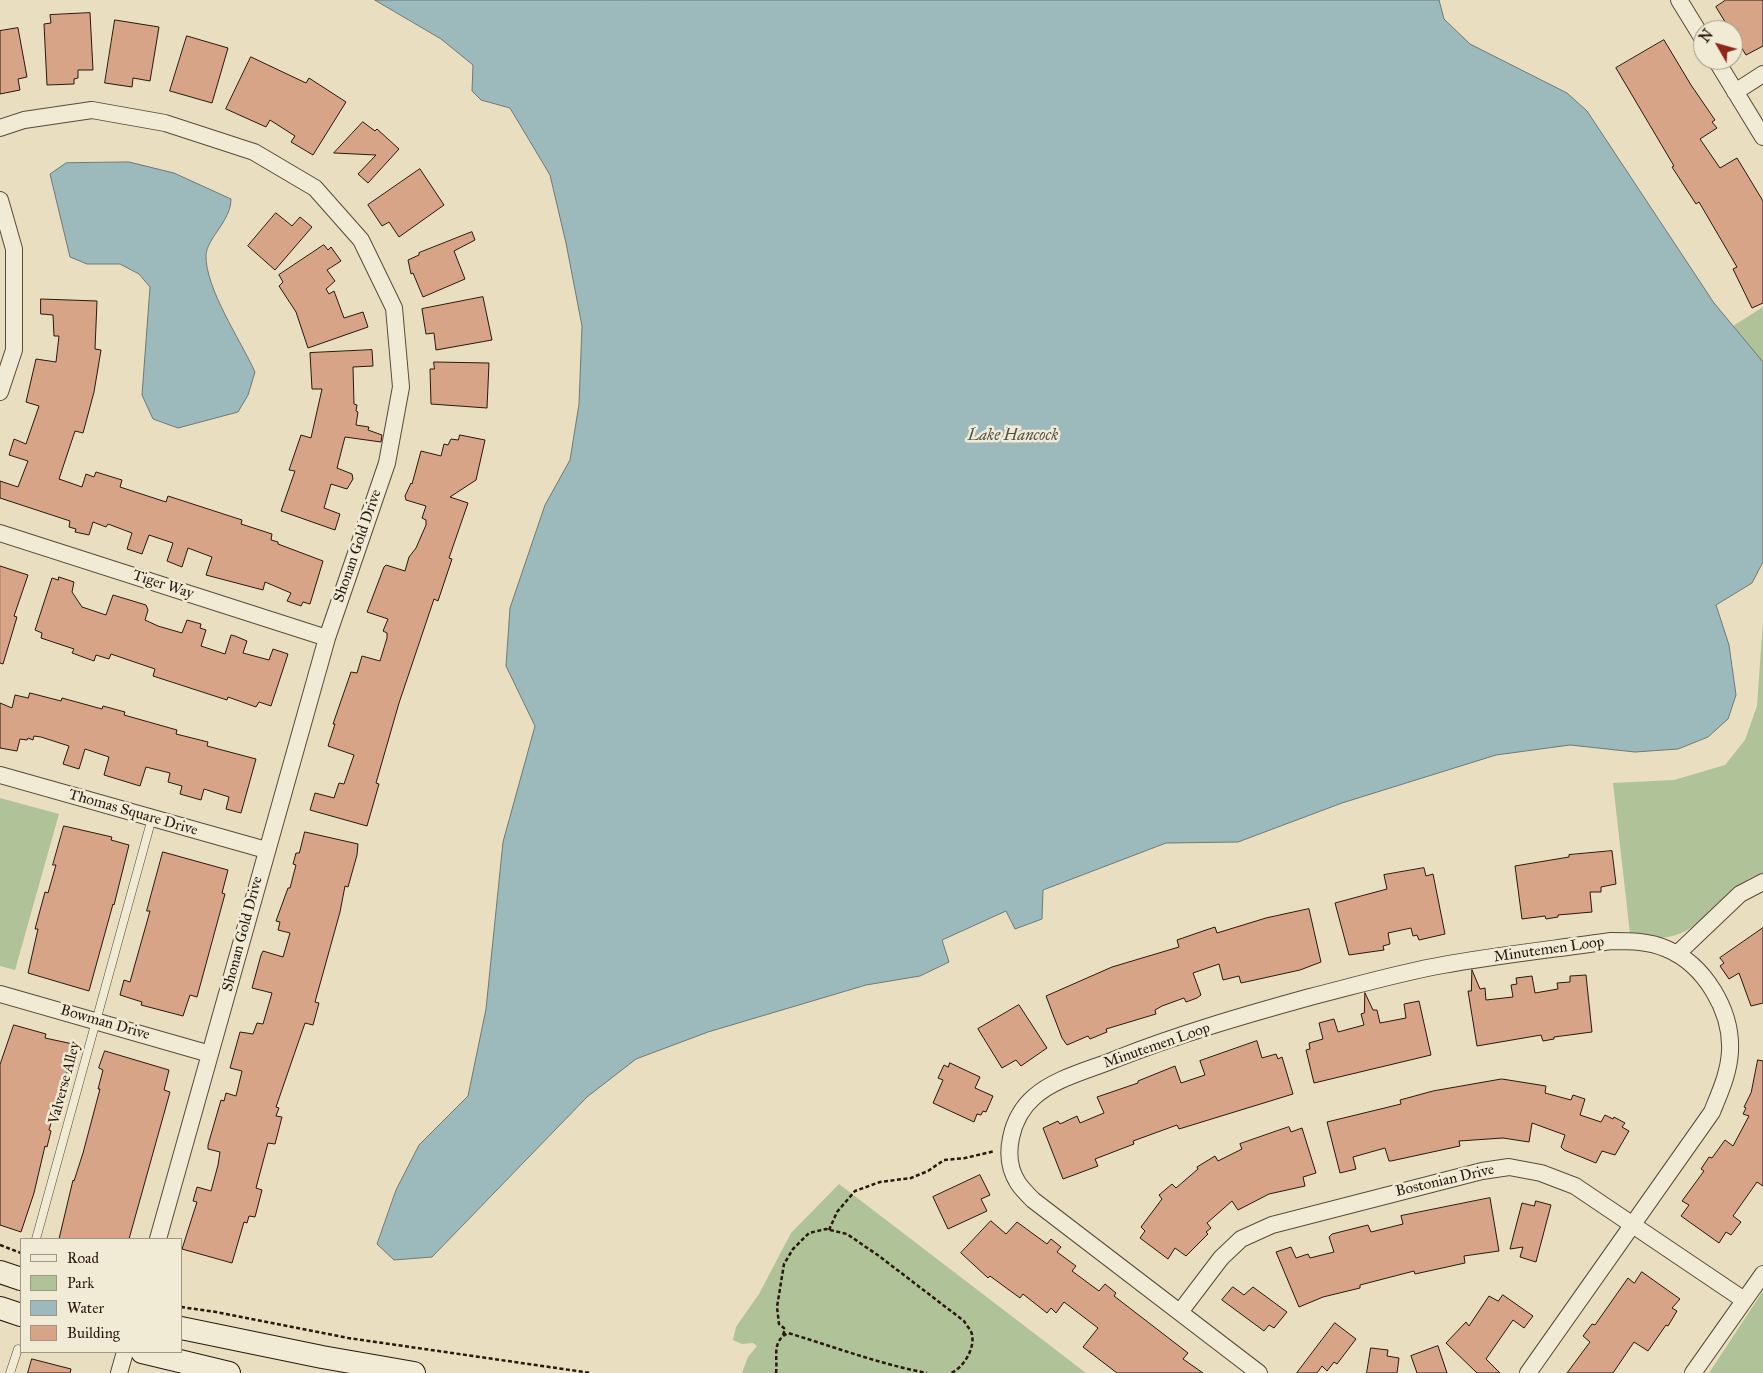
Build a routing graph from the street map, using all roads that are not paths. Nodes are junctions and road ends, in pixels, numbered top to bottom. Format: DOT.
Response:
graph roads {
  1 [pos="1679,0"];
  2 [pos="1693,23"];
  3 [pos="1722,70"];
  4 [pos="1763,74"];
  5 [pos="1735,92"];
  6 [pos="0,128"];
  7 [pos="1763,137"];
  8 [pos="0,200"];
  9 [pos="0,392"];
  10 [pos="0,533"];
  11 [pos="326,638"];
  12 [pos="0,775"];
  13 [pos="152,818"];
  14 [pos="266,850"];
  15 [pos="1763,882"];
  16 [pos="1677,954"];
  17 [pos="0,994"];
  18 [pos="96,1021"];
  19 [pos="210,1054"];
  20 [pos="1632,1224"];
  21 [pos="36,1238"];
  22 [pos="158,1238"];
  23 [pos="0,1272"];
  24 [pos="1763,1274"];
  25 [pos="20,1279"];
  26 [pos="1744,1300"];
  27 [pos="0,1308"];
  28 [pos="1180,1312"];
  29 [pos="20,1314"];
  30 [pos="182,1328"];
  31 [pos="18,1349"];
  32 [pos="125,1353"];
  33 [pos="146,1353"];
  34 [pos="10,1373"];
  35 [pos="119,1373"];
  36 [pos="229,1373"];
  37 [pos="414,1373"];
  38 [pos="1259,1373"];
  39 [pos="1528,1373"];
  40 [pos="1693,1373"];
  1 -- 2 [label="street"];
  3 -- 5 [label="street"];
  4 -- 5 [label="street"];
  5 -- 7 [label="street"];
  6 -- 11 [label="street, Shonan Gold Drive"];
  8 -- 9 [label="street"];
  10 -- 11 [label="street, Tiger Way"];
  11 -- 14 [label="street, Shonan Gold Drive"];
  12 -- 13 [label="street, Thomas Square Drive"];
  13 -- 14 [label="street, Thomas Square Drive"];
  13 -- 18 [label="lane, Valverse Alley"];
  14 -- 19 [label="street, Shonan Gold Drive"];
  15 -- 16 [label="street"];
  16 -- 20 [label="street, Minutemen Loop"];
  16 -- 28 [label="street, Minutemen Loop"];
  17 -- 18 [label="street, Bowman Drive"];
  18 -- 19 [label="street, Bowman Drive"];
  18 -- 21 [label="lane, Valverse Alley"];
  19 -- 22 [label="street, Shonan Gold Drive"];
  20 -- 26 [label="street, Bostonian Drive"];
  20 -- 28 [label="street, Bostonian Drive"];
  20 -- 39 [label="street, Minutemen Loop"];
  23 -- 25 [label="main road"];
  24 -- 26 [label="street"];
  26 -- 40 [label="street"];
  27 -- 29 [label="main road"];
  28 -- 38 [label="street, Minutemen Loop"];
  30 -- 37 [label="main road"];
  31 -- 34 [label="lane"];
  32 -- 35 [label="street"];
  33 -- 36 [label="main road"];
}
